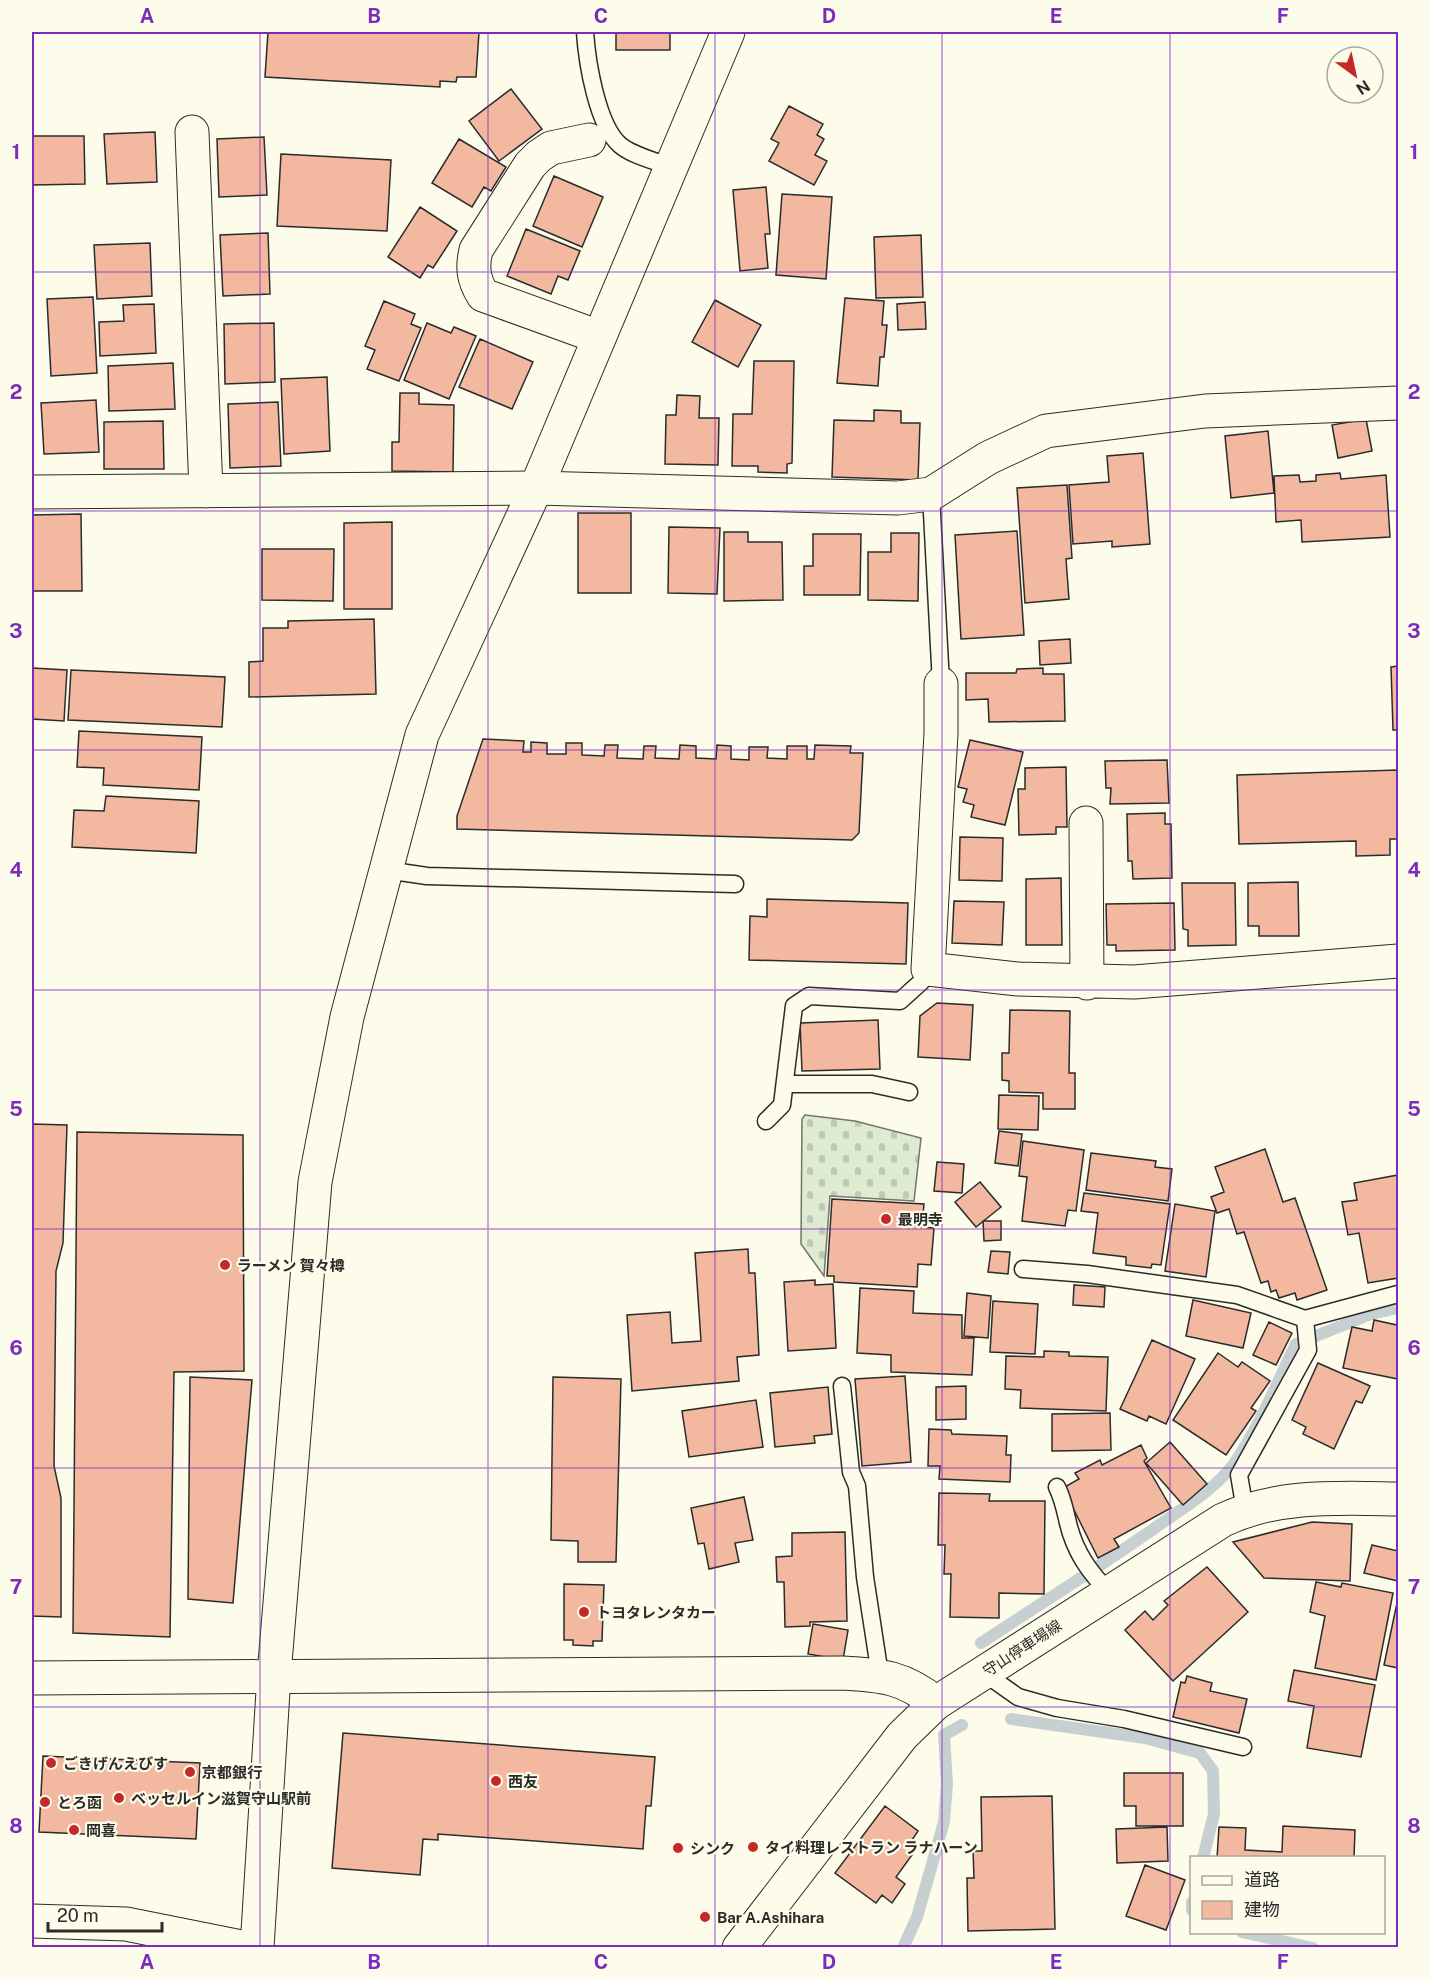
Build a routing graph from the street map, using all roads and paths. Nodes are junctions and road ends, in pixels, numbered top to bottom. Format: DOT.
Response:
graph roads {
  1 [pos="585,32"];
  2 [pos="728,32"];
  3 [pos="192,132"];
  4 [pos="589,140"];
  5 [pos="671,167"];
  6 [pos="599,337"];
  7 [pos="1398,403"];
  8 [pos="536,488"];
  9 [pos="206,491"];
  10 [pos="32,492"];
  11 [pos="931,494"];
  12 [pos="941,684"];
  13 [pos="1086,823"];
  14 [pos="386,870"];
  15 [pos="735,884"];
  16 [pos="1398,961"];
  17 [pos="927,969"];
  18 [pos="1087,983"];
  19 [pos="786,1084"];
  20 [pos="909,1092"];
  21 [pos="766,1120"];
  22 [pos="1023,1269"];
  23 [pos="1398,1294"];
  24 [pos="1306,1326"];
  25 [pos="842,1386"];
  26 [pos="1057,1487"];
  27 [pos="1398,1499"];
  28 [pos="1245,1510"];
  29 [pos="1096,1579"];
  30 [pos="984,1673"];
  31 [pos="274,1675"];
  32 [pos="880,1675"];
  33 [pos="32,1678"];
  34 [pos="936,1703"];
  35 [pos="1243,1747"];
  36 [pos="32,1921"];
  37 [pos="126,1924"];
  38 [pos="100,1947"];
  39 [pos="246,1947"];
  40 [pos="257,1947"];
  41 [pos="740,1947"];
  1 -- 5 [label="lane"];
  2 -- 5 [label="street"];
  3 -- 9 [label="street"];
  4 -- 6 [label="street"];
  5 -- 6 [label="street"];
  6 -- 8 [label="street"];
  7 -- 11 [label="street"];
  8 -- 9 [label="street"];
  8 -- 11 [label="street"];
  8 -- 14 [label="street"];
  9 -- 10 [label="street"];
  11 -- 12 [label="lane"];
  12 -- 17 [label="street"];
  13 -- 18 [label="street"];
  14 -- 15 [label="lane"];
  14 -- 31 [label="street"];
  16 -- 18 [label="street"];
  17 -- 18 [label="street"];
  17 -- 19 [label="lane"];
  19 -- 20 [label="lane"];
  19 -- 21 [label="lane"];
  22 -- 24 [label="lane"];
  23 -- 24 [label="lane"];
  24 -- 28 [label="lane"];
  25 -- 32 [label="lane"];
  26 -- 29 [label="lane"];
  27 -- 28 [label="street, 守山停車場線"];
  28 -- 29 [label="street, 守山停車場線"];
  29 -- 30 [label="street, 守山停車場線"];
  30 -- 34 [label="street, 守山停車場線"];
  30 -- 35 [label="lane"];
  31 -- 32 [label="street"];
  31 -- 33 [label="street"];
  31 -- 40 [label="street"];
  32 -- 34 [label="street"];
  34 -- 41 [label="street, 守山停車場線"];
  36 -- 37 [label="street"];
  37 -- 38 [label="street"];
  37 -- 39 [label="street"];
}
